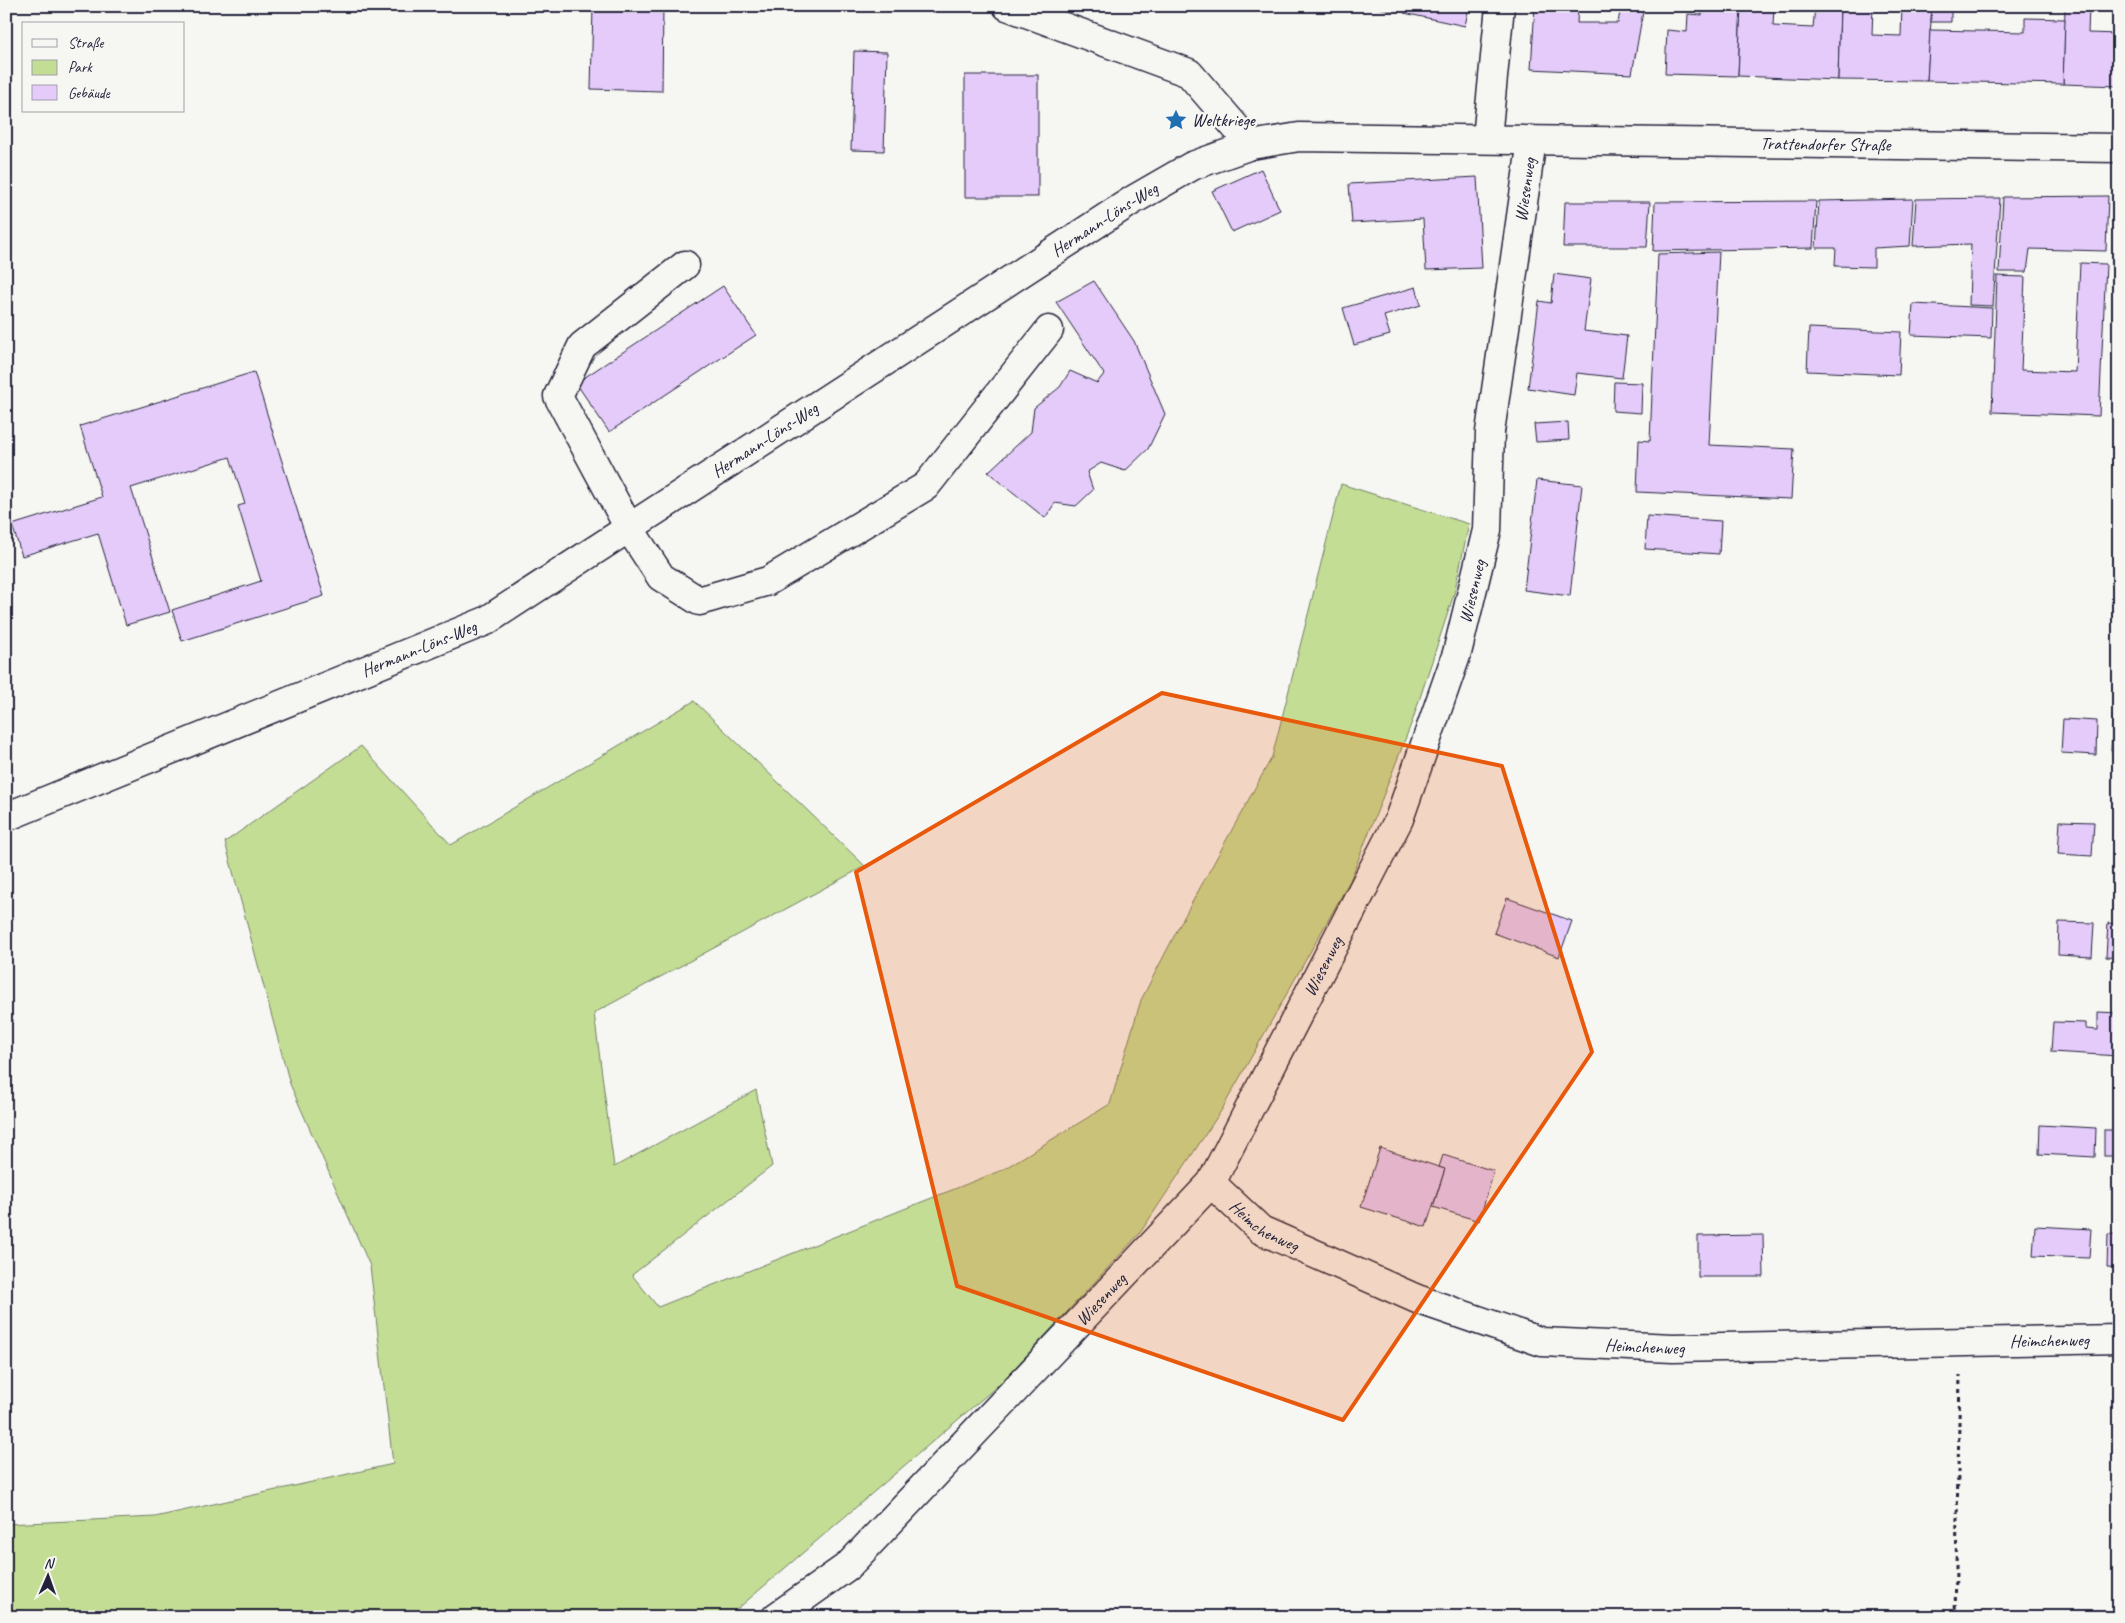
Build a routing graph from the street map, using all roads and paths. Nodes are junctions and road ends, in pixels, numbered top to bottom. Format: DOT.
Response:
graph roads {
  1 [pos="1007,6"];
  2 [pos="1500,6"];
  3 [pos="1487,138"];
  4 [pos="1532,140"];
  5 [pos="1251,146"];
  6 [pos="2119,148"];
  7 [pos="685,265"];
  8 [pos="1049,330"];
  9 [pos="629,528"];
  10 [pos="6,817"];
  11 [pos="1211,1183"];
  12 [pos="2119,1339"];
  13 [pos="1961,1342"];
  14 [pos="776,1617"];
  15 [pos="1955,1617"];
  1 -- 5 [label="street"];
  2 -- 3 [label="street"];
  3 -- 4 [label="street, Hermann-Löns-Weg"];
  3 -- 5 [label="street, Hermann-Löns-Weg"];
  4 -- 6 [label="street, Trattendorfer Straße"];
  4 -- 11 [label="street, Wiesenweg"];
  5 -- 9 [label="street, Hermann-Löns-Weg"];
  7 -- 9 [label="street"];
  8 -- 9 [label="street"];
  9 -- 10 [label="street, Hermann-Löns-Weg"];
  11 -- 13 [label="street, Heimchenweg"];
  11 -- 14 [label="street, Wiesenweg"];
  12 -- 13 [label="street, Heimchenweg"];
  13 -- 15 [label="path"];
}
